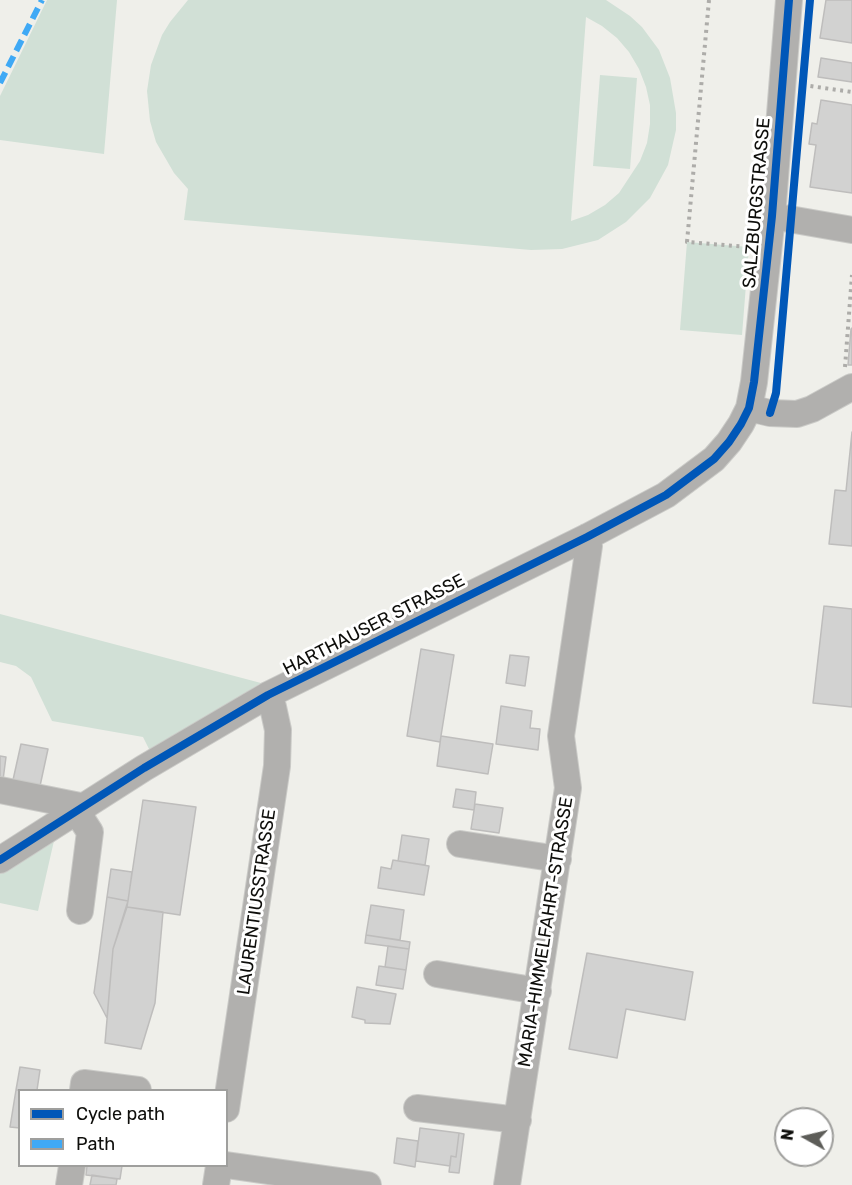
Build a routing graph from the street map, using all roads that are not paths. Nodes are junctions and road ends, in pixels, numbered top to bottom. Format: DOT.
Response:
graph roads {
  1 [pos="789,0"];
  2 [pos="772,216"];
  3 [pos="852,230"];
  4 [pos="848,389"];
  5 [pos="748,408"];
  6 [pos="587,537"];
  7 [pos="267,696"];
  8 [pos="0,790"];
  9 [pos="81,809"];
  10 [pos="460,844"];
  11 [pos="558,859"];
  12 [pos="0,860"];
  13 [pos="80,911"];
  14 [pos="437,974"];
  15 [pos="538,991"];
  16 [pos="83,1089"];
  17 [pos="130,1089"];
  18 [pos="228,1098"];
  19 [pos="417,1108"];
  20 [pos="518,1120"];
  21 [pos="228,1165"];
  22 [pos="72,1167"];
  23 [pos="219,1167"];
  24 [pos="69,1185"];
  25 [pos="216,1185"];
  26 [pos="368,1185"];
  27 [pos="507,1185"];
  1 -- 2 [label="street, SALZBURGSTRASSE"];
  2 -- 3 [label="street"];
  2 -- 5 [label="street, SALZBURGSTRASSE"];
  4 -- 5 [label="street"];
  5 -- 6 [label="street, HARTHAUSER STRASSE"];
  6 -- 7 [label="street, HARTHAUSER STRASSE"];
  6 -- 11 [label="street, MARIA-HIMMELFAHRT-STRASSE"];
  7 -- 9 [label="street, HARTHAUSER STRASSE"];
  7 -- 18 [label="street, LAURENTIUSSTRASSE"];
  8 -- 9 [label="street"];
  9 -- 12 [label="street, HARTHAUSER STRASSE"];
  9 -- 13 [label="street"];
  10 -- 11 [label="street"];
  11 -- 15 [label="street, MARIA-HIMMELFAHRT-STRASSE"];
  14 -- 15 [label="street"];
  15 -- 20 [label="street, MARIA-HIMMELFAHRT-STRASSE"];
  16 -- 17 [label="street"];
  19 -- 20 [label="street"];
  20 -- 27 [label="street, MARIA-HIMMELFAHRT-STRASSE"];
  21 -- 26 [label="street"];
  22 -- 24 [label="street"];
  23 -- 25 [label="street"];
}
